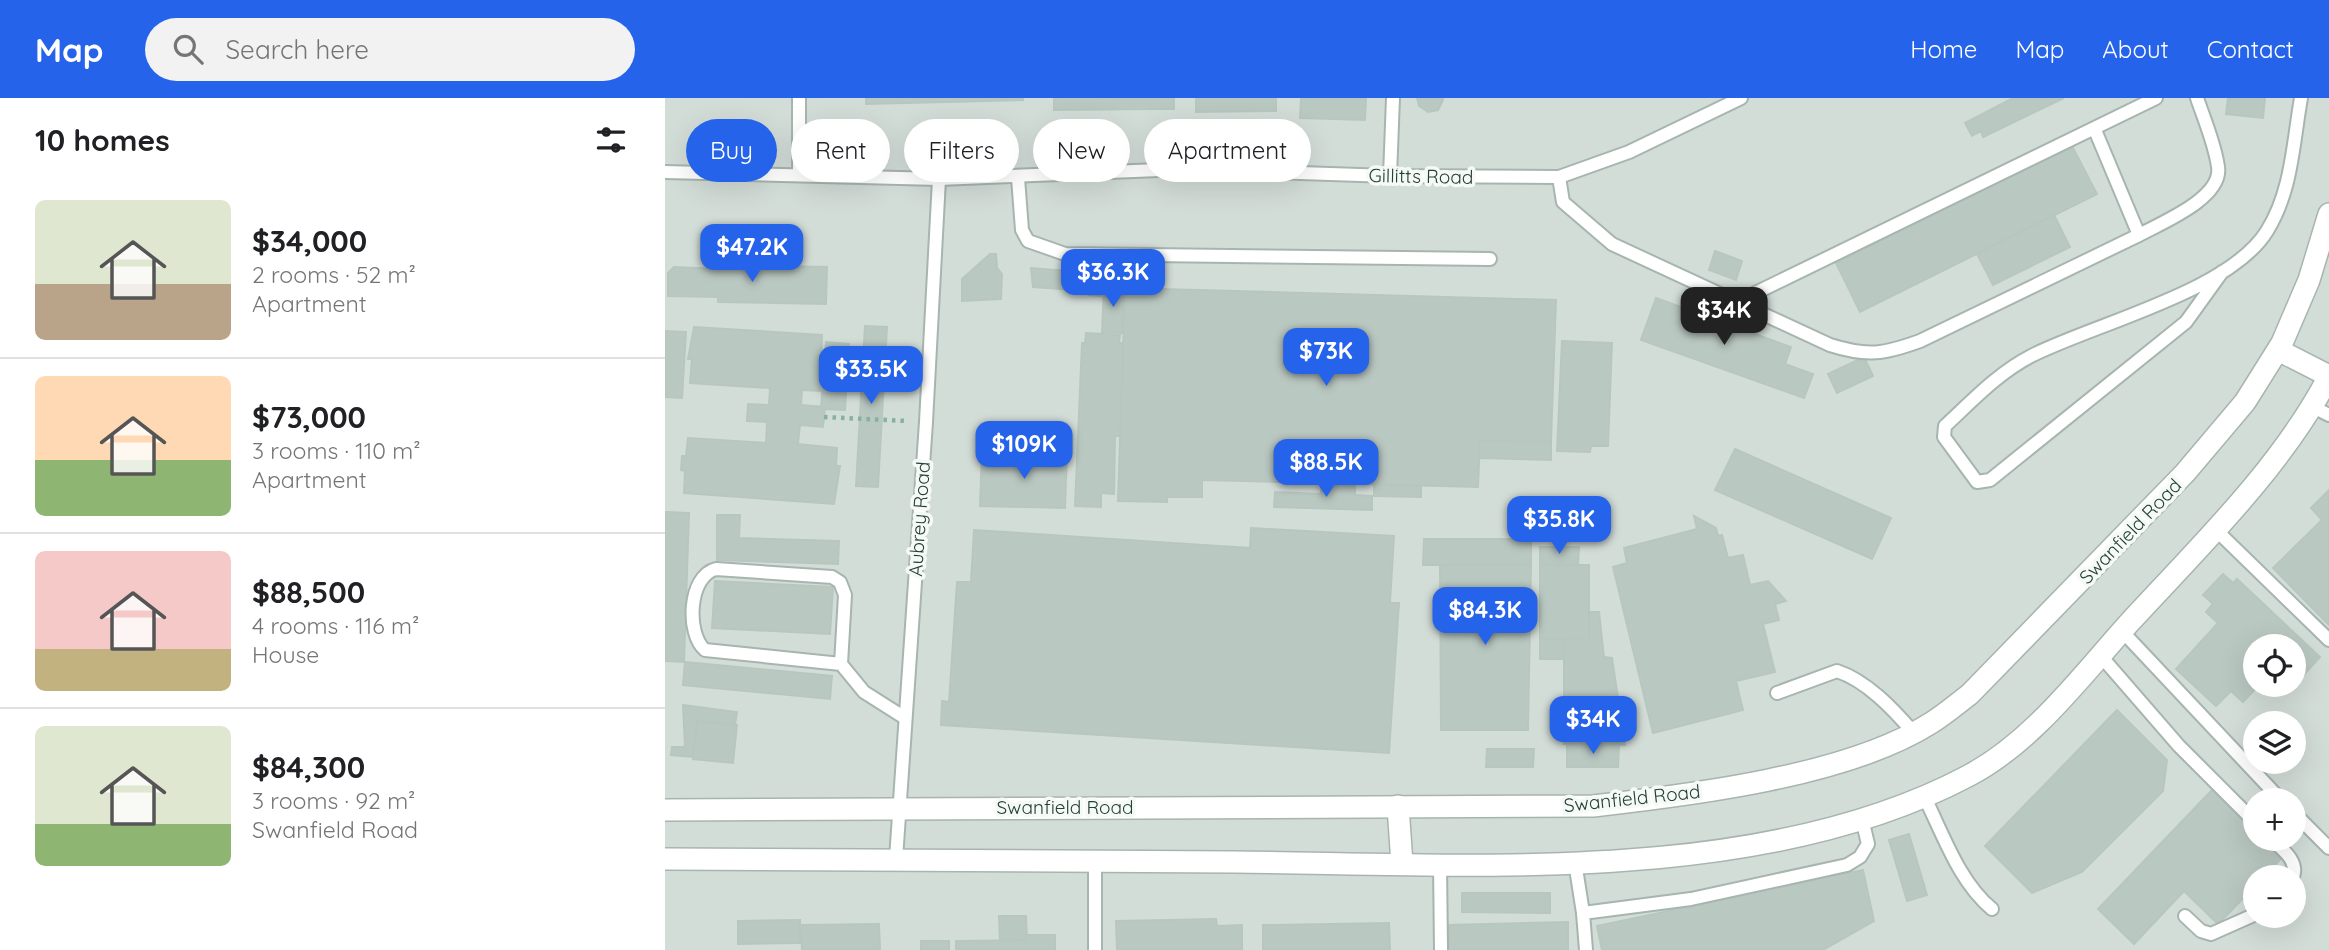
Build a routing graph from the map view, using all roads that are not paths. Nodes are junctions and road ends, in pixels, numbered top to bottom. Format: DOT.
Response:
graph roads {
  1 [pos="799,98"];
  2 [pos="1393,98"];
  3 [pos="1741,98"];
  4 [pos="2156,98"];
  5 [pos="2197,98"];
  6 [pos="2301,98"];
  7 [pos="799,119"];
  8 [pos="2095,130"];
  9 [pos="665,172"];
  10 [pos="791,174"];
  11 [pos="1390,176"];
  12 [pos="1559,177"];
  13 [pos="1019,178"];
  14 [pos="939,182"];
  15 [pos="1018,182"];
  16 [pos="2329,215"];
  17 [pos="2139,236"];
  18 [pos="1490,259"];
  19 [pos="2222,272"];
  20 [pos="1739,301"];
  21 [pos="2278,350"];
  22 [pos="2329,376"];
  23 [pos="2321,411"];
  24 [pos="2215,529"];
  25 [pos="2122,631"];
  26 [pos="2329,640"];
  27 [pos="2100,655"];
  28 [pos="841,664"];
  29 [pos="1777,693"];
  30 [pos="905,718"];
  31 [pos="1913,732"];
  32 [pos="2270,788"];
  33 [pos="1924,796"];
  34 [pos="1398,806"];
  35 [pos="899,807"];
  36 [pos="665,810"];
  37 [pos="2243,810"];
  38 [pos="1862,819"];
  39 [pos="2306,825"];
  40 [pos="2329,848"];
  41 [pos="2283,851"];
  42 [pos="665,859"];
  43 [pos="896,859"];
  44 [pos="1095,861"];
  45 [pos="1574,862"];
  46 [pos="1440,863"];
  47 [pos="1402,864"];
  48 [pos="2294,865"];
  49 [pos="1992,909"];
  50 [pos="1583,914"];
  51 [pos="2185,916"];
  52 [pos="2243,920"];
  53 [pos="1095,950"];
  54 [pos="1441,950"];
  55 [pos="1586,950"];
  1 -- 7 [label="lane"];
  2 -- 11 [label="lane"];
  3 -- 12 [label="lane, Gillitts Road"];
  4 -- 8 [label="lane"];
  5 -- 17 [label="lane"];
  6 -- 19 [label="lane"];
  8 -- 17 [label="lane"];
  8 -- 20 [label="lane"];
  9 -- 10 [label="lane, Gillitts Road"];
  11 -- 12 [label="lane, Gillitts Road"];
  11 -- 13 [label="lane, Gillitts Road"];
  12 -- 20 [label="lane"];
  14 -- 30 [label="lane, Aubrey Road"];
  15 -- 18 [label="lane"];
  16 -- 21 [label="street, Swanfield Road"];
  17 -- 20 [label="lane"];
  19 -- 19 [label="lane"];
  21 -- 22 [label="street"];
  21 -- 31 [label="street, Swanfield Road"];
  22 -- 23 [label="street"];
  23 -- 24 [label="street"];
  24 -- 25 [label="street"];
  24 -- 26 [label="lane"];
  25 -- 27 [label="street"];
  25 -- 32 [label="lane"];
  27 -- 33 [label="street"];
  27 -- 37 [label="lane"];
  28 -- 28 [label="lane"];
  28 -- 30 [label="lane"];
  29 -- 31 [label="lane"];
  30 -- 35 [label="lane, Aubrey Road"];
  31 -- 34 [label="street, Swanfield Road"];
  33 -- 38 [label="street"];
  33 -- 49 [label="lane"];
  34 -- 35 [label="street, Swanfield Road"];
  34 -- 47 [label="street"];
  35 -- 36 [label="street, Swanfield Road"];
  35 -- 43 [label="lane, Aubrey Road"];
  38 -- 45 [label="street"];
  38 -- 50 [label="lane"];
  39 -- 40 [label="lane"];
  41 -- 48 [label="lane"];
  42 -- 43 [label="street"];
  43 -- 44 [label="street"];
  44 -- 47 [label="street"];
  44 -- 53 [label="lane"];
  45 -- 46 [label="street"];
  45 -- 50 [label="lane"];
  46 -- 47 [label="street"];
  46 -- 54 [label="lane"];
  50 -- 55 [label="lane"];
  51 -- 52 [label="lane"];
}
